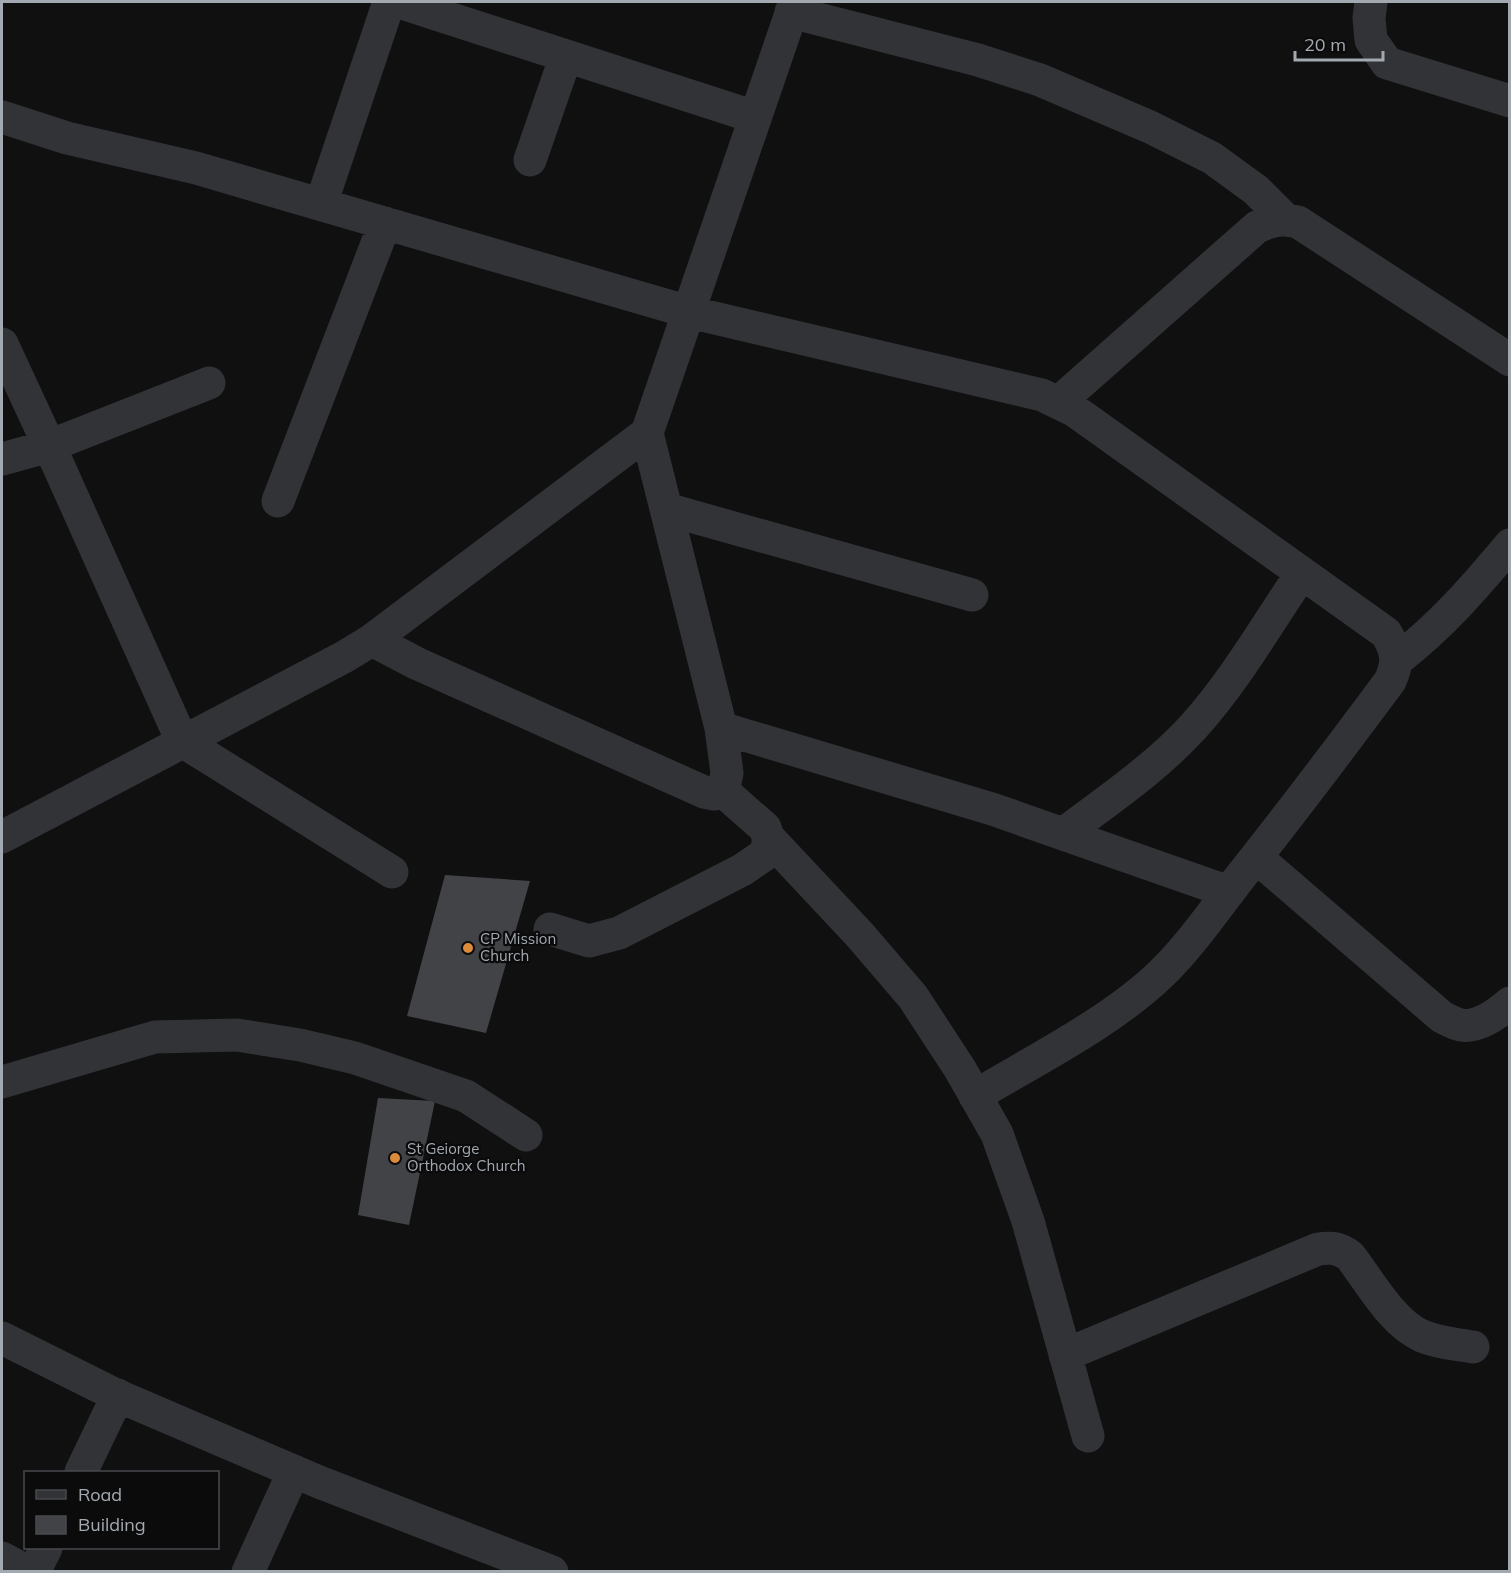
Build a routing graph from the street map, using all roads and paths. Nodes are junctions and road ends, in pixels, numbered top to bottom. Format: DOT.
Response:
graph roads {
  1 [pos="389,2"];
  2 [pos="399,2"];
  3 [pos="1371,2"];
  4 [pos="793,7"];
  5 [pos="566,56"];
  6 [pos="1509,101"];
  7 [pos="2,117"];
  8 [pos="755,117"];
  9 [pos="530,160"];
  10 [pos="321,204"];
  11 [pos="1285,219"];
  12 [pos="385,223"];
  13 [pos="689,312"];
  14 [pos="2,344"];
  15 [pos="1509,360"];
  16 [pos="209,383"];
  17 [pos="1059,402"];
  18 [pos="647,434"];
  19 [pos="49,446"];
  20 [pos="2,459"];
  21 [pos="278,501"];
  22 [pos="666,509"];
  23 [pos="1509,546"];
  24 [pos="1302,573"];
  25 [pos="972,595"];
  26 [pos="372,640"];
  27 [pos="1397,660"];
  28 [pos="721,728"];
  29 [pos="182,741"];
  30 [pos="723,791"];
  31 [pos="1063,834"];
  32 [pos="2,837"];
  33 [pos="768,837"];
  34 [pos="1256,857"];
  35 [pos="392,872"];
  36 [pos="1229,892"];
  37 [pos="550,928"];
  38 [pos="1509,1003"];
  39 [pos="2,1082"];
  40 [pos="975,1096"];
  41 [pos="526,1135"];
  42 [pos="2,1338"];
  43 [pos="1473,1347"];
  44 [pos="1065,1355"];
  45 [pos="118,1395"];
  46 [pos="1088,1436"];
  47 [pos="82,1471"];
  48 [pos="294,1471"];
  49 [pos="46,1549"];
  50 [pos="2,1558"];
  51 [pos="504,1563"];
  52 [pos="28,1572"];
  53 [pos="34,1572"];
  54 [pos="248,1572"];
  55 [pos="552,1572"];
  1 -- 10 [label="street"];
  2 -- 5 [label="street"];
  3 -- 6 [label="street"];
  4 -- 8 [label="street"];
  4 -- 11 [label="street"];
  5 -- 8 [label="street"];
  5 -- 9 [label="street"];
  7 -- 10 [label="street"];
  8 -- 13 [label="street"];
  10 -- 12 [label="street"];
  11 -- 15 [label="street"];
  11 -- 17 [label="street"];
  12 -- 13 [label="street"];
  12 -- 21 [label="street"];
  13 -- 17 [label="street"];
  13 -- 18 [label="street"];
  14 -- 19 [label="street"];
  16 -- 19 [label="street"];
  17 -- 24 [label="street"];
  18 -- 22 [label="street"];
  18 -- 26 [label="street"];
  19 -- 20 [label="street"];
  19 -- 29 [label="street"];
  22 -- 25 [label="street"];
  22 -- 28 [label="street"];
  23 -- 27 [label="street"];
  24 -- 27 [label="street"];
  24 -- 31 [label="street"];
  26 -- 29 [label="street"];
  26 -- 30 [label="street"];
  27 -- 34 [label="street"];
  28 -- 30 [label="street"];
  28 -- 31 [label="street"];
  29 -- 32 [label="street"];
  29 -- 35 [label="street"];
  30 -- 33 [label="street"];
  31 -- 36 [label="street"];
  33 -- 37 [label="street"];
  33 -- 40 [label="street"];
  34 -- 36 [label="street"];
  34 -- 38 [label="street"];
  36 -- 40 [label="street"];
  39 -- 41 [label="street"];
  40 -- 44 [label="street"];
  42 -- 45 [label="street"];
  43 -- 44 [label="street"];
  44 -- 46 [label="street"];
  45 -- 47 [label="street"];
  45 -- 48 [label="street"];
  48 -- 51 [label="street"];
  48 -- 54 [label="street"];
  49 -- 53 [label="street"];
  50 -- 52 [label="street"];
  51 -- 55 [label="street"];
}
